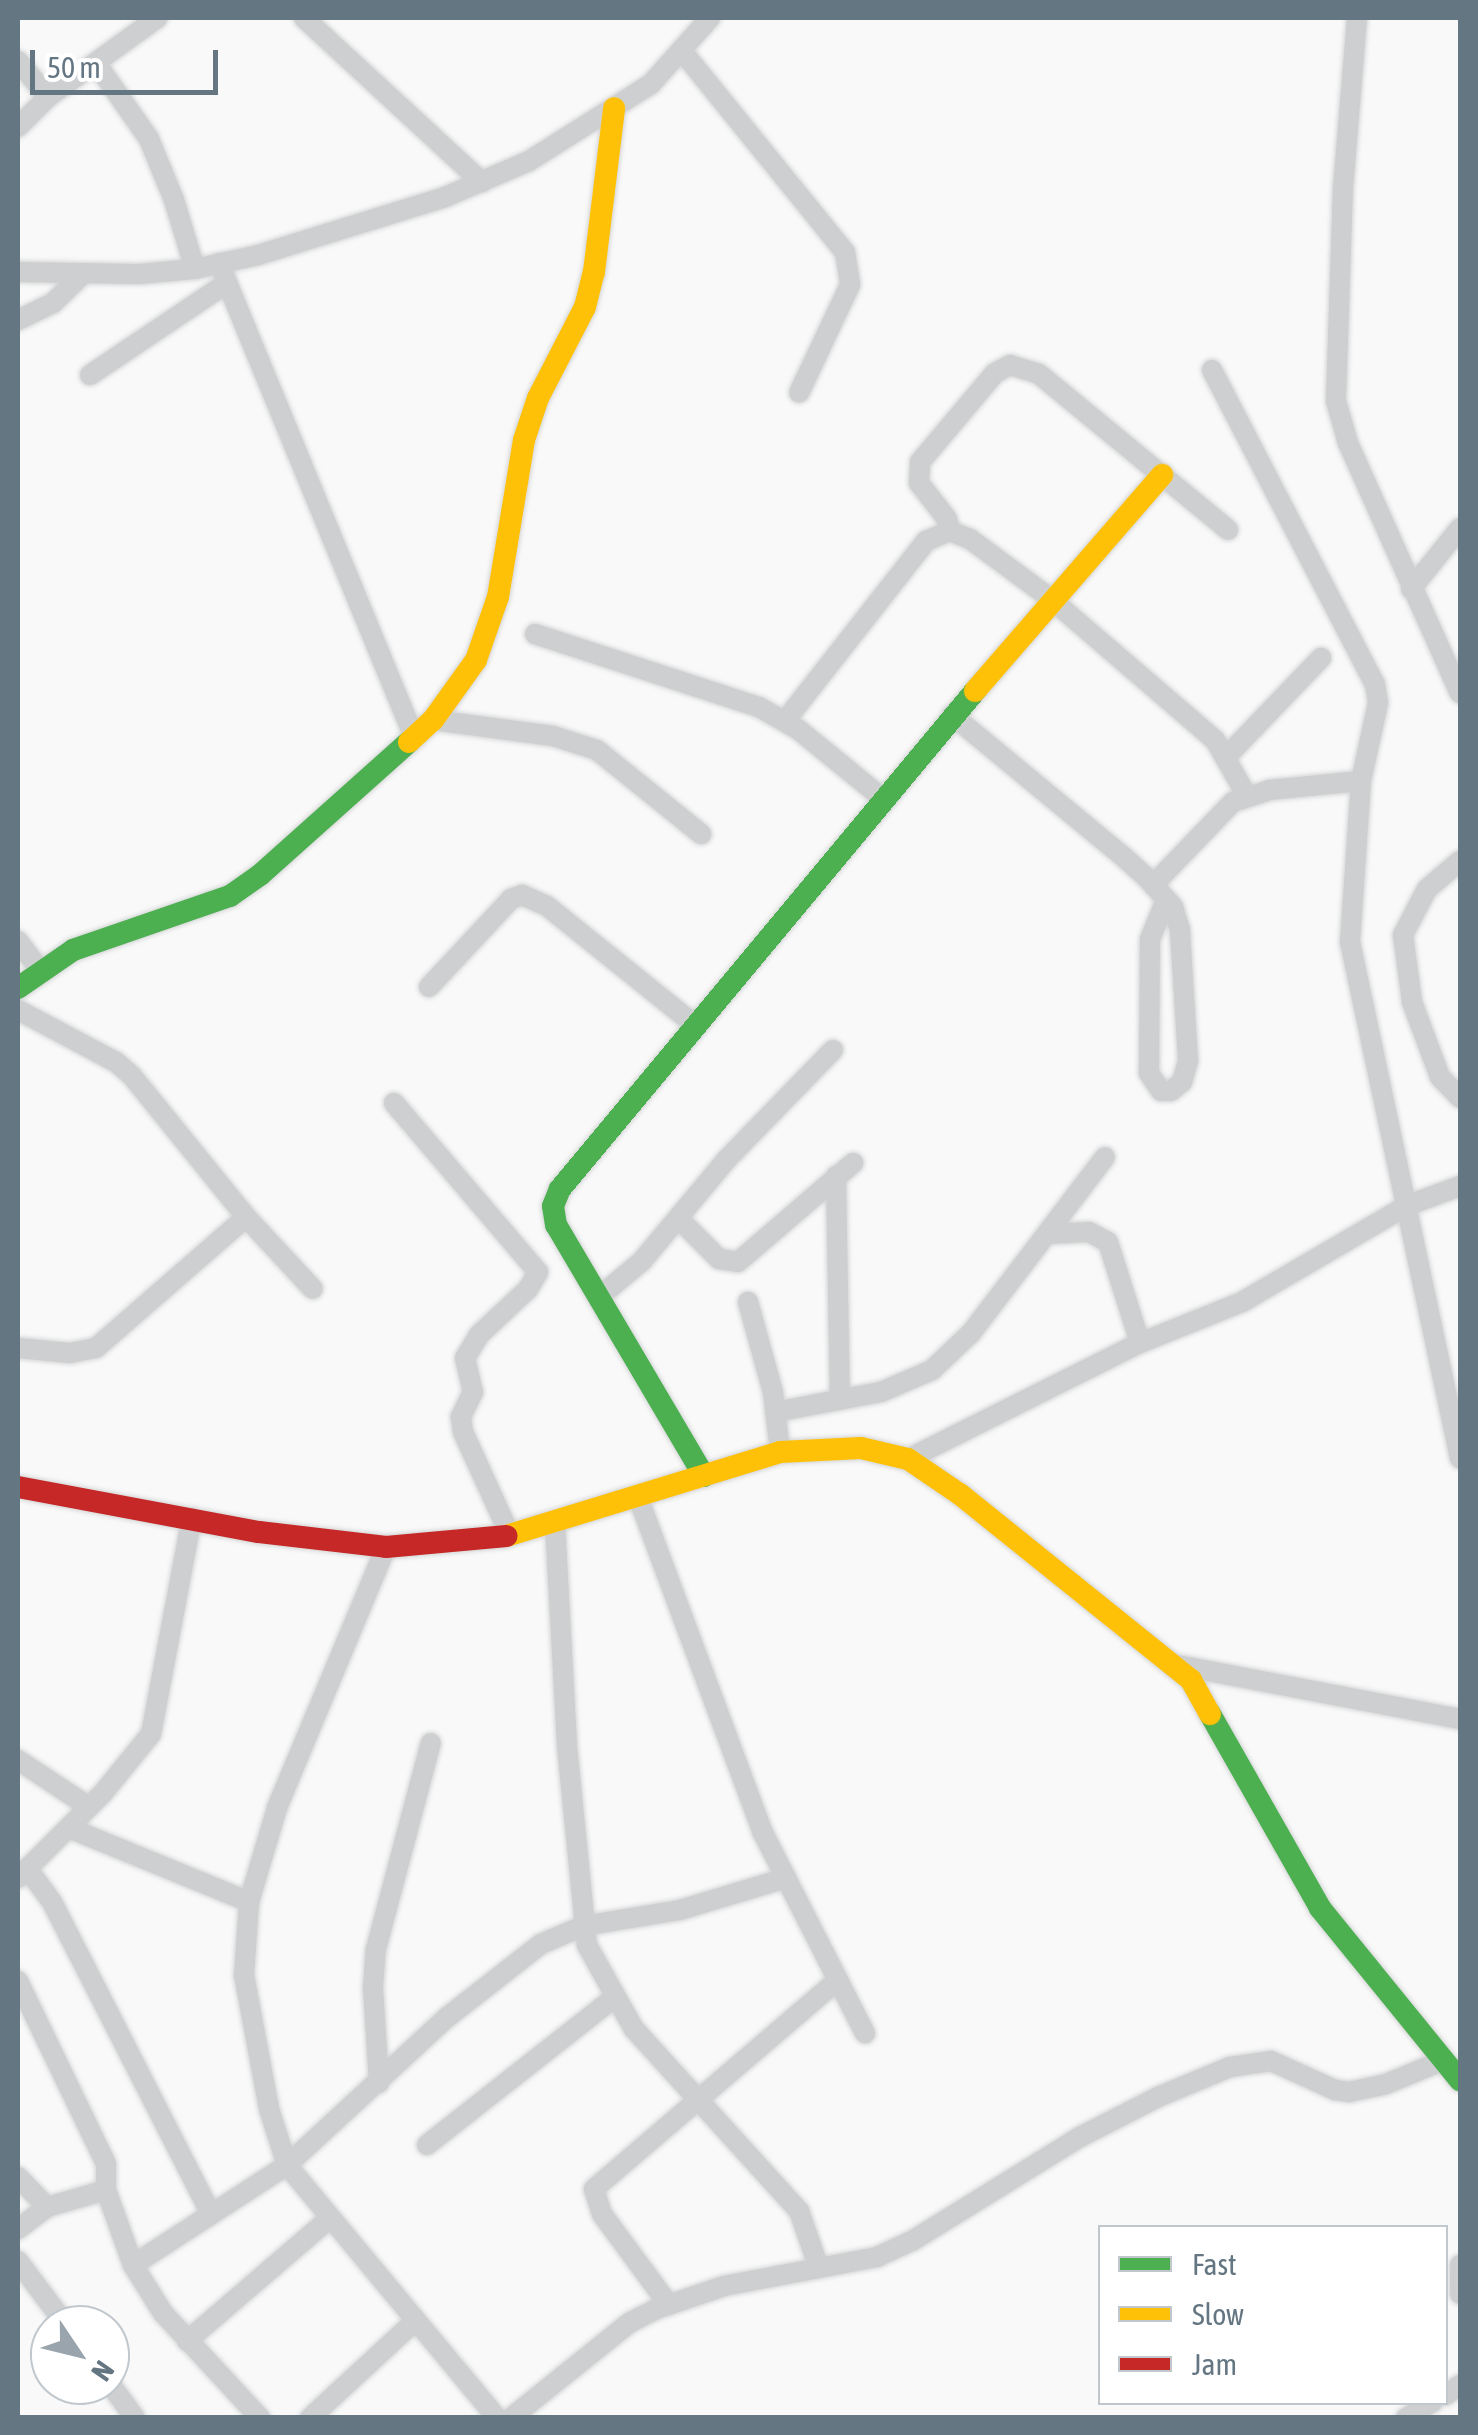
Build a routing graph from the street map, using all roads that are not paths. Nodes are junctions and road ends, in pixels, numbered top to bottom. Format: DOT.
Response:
graph roads {
  1 [pos="157,18"];
  2 [pos="304,18"];
  3 [pos="710,18"];
  4 [pos="1357,18"];
  5 [pos="682,51"];
  6 [pos="18,61"];
  7 [pos="96,63"];
  8 [pos="48,97"];
  9 [pos="614,108"];
  10 [pos="18,126"];
  11 [pos="482,182"];
  12 [pos="194,269"];
  13 [pos="18,272"];
  14 [pos="84,273"];
  15 [pos="224,273"];
  16 [pos="18,320"];
  17 [pos="1212,370"];
  18 [pos="90,375"];
  19 [pos="800,394"];
  20 [pos="1162,475"];
  21 [pos="1460,528"];
  22 [pos="1228,530"];
  23 [pos="950,531"];
  24 [pos="1411,588"];
  25 [pos="1051,599"];
  26 [pos="535,634"];
  27 [pos="1321,658"];
  28 [pos="1458,680"];
  29 [pos="952,716"];
  30 [pos="432,720"];
  31 [pos="786,721"];
  32 [pos="414,737"];
  33 [pos="1227,756"];
  34 [pos="1360,781"];
  35 [pos="1248,796"];
  36 [pos="882,798"];
  37 [pos="702,834"];
  38 [pos="1460,861"];
  39 [pos="1159,892"];
  40 [pos="18,940"];
  41 [pos="40,970"];
  42 [pos="18,988"];
  43 [pos="429,988"];
  44 [pos="18,1010"];
  45 [pos="694,1024"];
  46 [pos="833,1050"];
  47 [pos="1460,1098"];
  48 [pos="394,1103"];
  49 [pos="1105,1156"];
  50 [pos="853,1162"];
  51 [pos="1460,1163"];
  52 [pos="836,1176"];
  53 [pos="1459,1186"];
  54 [pos="1406,1206"];
  55 [pos="246,1217"];
  56 [pos="678,1218"];
  57 [pos="1046,1234"];
  58 [pos="313,1289"];
  59 [pos="599,1297"];
  60 [pos="748,1302"];
  61 [pos="1140,1343"];
  62 [pos="18,1348"];
  63 [pos="840,1400"];
  64 [pos="776,1412"];
  65 [pos="780,1452"];
  66 [pos="1460,1458"];
  67 [pos="908,1459"];
  68 [pos="704,1476"];
  69 [pos="18,1487"];
  70 [pos="638,1497"];
  71 [pos="192,1518"];
  72 [pos="555,1524"];
  73 [pos="510,1535"];
  74 [pos="386,1547"];
  75 [pos="1177,1665"];
  76 [pos="1460,1719"];
  77 [pos="431,1742"];
  78 [pos="18,1760"];
  79 [pos="89,1807"];
  80 [pos="69,1828"];
  81 [pos="22,1873"];
  82 [pos="786,1878"];
  83 [pos="250,1902"];
  84 [pos="582,1926"];
  85 [pos="838,1980"];
  86 [pos="18,1981"];
  87 [pos="614,1998"];
  88 [pos="865,2033"];
  89 [pos="1442,2061"];
  90 [pos="1460,2080"];
  91 [pos="378,2083"];
  92 [pos="696,2102"];
  93 [pos="426,2145"];
  94 [pos="288,2165"];
  95 [pos="18,2177"];
  96 [pos="106,2190"];
  97 [pos="47,2207"];
  98 [pos="212,2214"];
  99 [pos="329,2219"];
  100 [pos="18,2229"];
  101 [pos="18,2261"];
  102 [pos="133,2265"];
  103 [pos="1460,2266"];
  104 [pos="818,2268"];
  105 [pos="1460,2294"];
  106 [pos="51,2305"];
  107 [pos="669,2305"];
  108 [pos="415,2321"];
  109 [pos="188,2341"];
  110 [pos="1428,2405"];
  111 [pos="260,2418"];
  112 [pos="310,2418"];
  113 [pos="497,2418"];
  114 [pos="511,2418"];
  115 [pos="1406,2418"];
  1 -- 7 [label="street"];
  2 -- 11 [label="street"];
  3 -- 5 [label="street"];
  4 -- 24 [label="street"];
  5 -- 9 [label="street"];
  5 -- 19 [label="street"];
  6 -- 8 [label="street"];
  7 -- 8 [label="street"];
  7 -- 12 [label="street"];
  8 -- 10 [label="street"];
  9 -- 11 [label="street"];
  9 -- 30 [label="street"];
  11 -- 15 [label="street"];
  12 -- 14 [label="street"];
  12 -- 15 [label="street"];
  13 -- 14 [label="street"];
  14 -- 16 [label="street"];
  15 -- 18 [label="street"];
  15 -- 32 [label="street"];
  17 -- 34 [label="street"];
  20 -- 22 [label="street"];
  20 -- 23 [label="street"];
  20 -- 25 [label="street"];
  21 -- 24 [label="street"];
  23 -- 25 [label="street"];
  23 -- 31 [label="street"];
  24 -- 28 [label="street"];
  25 -- 29 [label="street"];
  25 -- 33 [label="street"];
  26 -- 31 [label="street"];
  27 -- 33 [label="street"];
  29 -- 36 [label="street"];
  29 -- 39 [label="street"];
  30 -- 32 [label="street"];
  30 -- 37 [label="street"];
  31 -- 36 [label="street"];
  32 -- 41 [label="street"];
  33 -- 35 [label="street"];
  34 -- 35 [label="street"];
  34 -- 54 [label="street"];
  35 -- 39 [label="street"];
  36 -- 45 [label="street"];
  38 -- 47 [label="street"];
  39 -- 39 [label="street"];
  40 -- 41 [label="street"];
  41 -- 42 [label="street"];
  43 -- 45 [label="street"];
  44 -- 55 [label="street"];
  45 -- 59 [label="street"];
  46 -- 56 [label="street"];
  48 -- 73 [label="street"];
  49 -- 57 [label="street"];
  50 -- 52 [label="street"];
  51 -- 53 [label="street"];
  52 -- 56 [label="street"];
  52 -- 63 [label="street"];
  53 -- 54 [label="street"];
  54 -- 61 [label="street"];
  54 -- 66 [label="street"];
  55 -- 58 [label="street"];
  55 -- 62 [label="street"];
  56 -- 59 [label="street"];
  57 -- 61 [label="street"];
  57 -- 63 [label="street"];
  59 -- 68 [label="street"];
  60 -- 64 [label="street"];
  61 -- 67 [label="street"];
  63 -- 64 [label="street"];
  64 -- 65 [label="street"];
  65 -- 67 [label="street"];
  65 -- 68 [label="street"];
  67 -- 75 [label="street"];
  68 -- 70 [label="street"];
  69 -- 71 [label="street"];
  70 -- 72 [label="street"];
  70 -- 82 [label="street"];
  71 -- 74 [label="street"];
  71 -- 79 [label="street"];
  72 -- 73 [label="street"];
  72 -- 84 [label="street"];
  73 -- 74 [label="street"];
  74 -- 83 [label="street"];
  75 -- 76 [label="street"];
  75 -- 89 [label="street"];
  77 -- 91 [label="street"];
  78 -- 79 [label="street"];
  79 -- 80 [label="street"];
  80 -- 81 [label="street"];
  80 -- 83 [label="street"];
  81 -- 98 [label="street"];
  82 -- 84 [label="street"];
  82 -- 85 [label="street"];
  83 -- 94 [label="street"];
  84 -- 87 [label="street"];
  84 -- 91 [label="street"];
  85 -- 88 [label="street"];
  85 -- 92 [label="street"];
  86 -- 96 [label="street"];
  87 -- 92 [label="street"];
  87 -- 93 [label="street"];
  89 -- 90 [label="street"];
  89 -- 104 [label="street"];
  91 -- 94 [label="street"];
  92 -- 104 [label="street"];
  92 -- 107 [label="street"];
  94 -- 98 [label="street"];
  94 -- 99 [label="street"];
  95 -- 97 [label="street"];
  96 -- 97 [label="street"];
  96 -- 102 [label="street"];
  97 -- 100 [label="street"];
  98 -- 102 [label="street"];
  99 -- 108 [label="street"];
  99 -- 109 [label="street"];
  101 -- 106 [label="street"];
  102 -- 109 [label="street"];
  103 -- 105 [label="street"];
  104 -- 107 [label="street"];
  107 -- 114 [label="street"];
  108 -- 112 [label="street"];
  108 -- 113 [label="street"];
  109 -- 111 [label="street"];
  110 -- 115 [label="street"];
}
